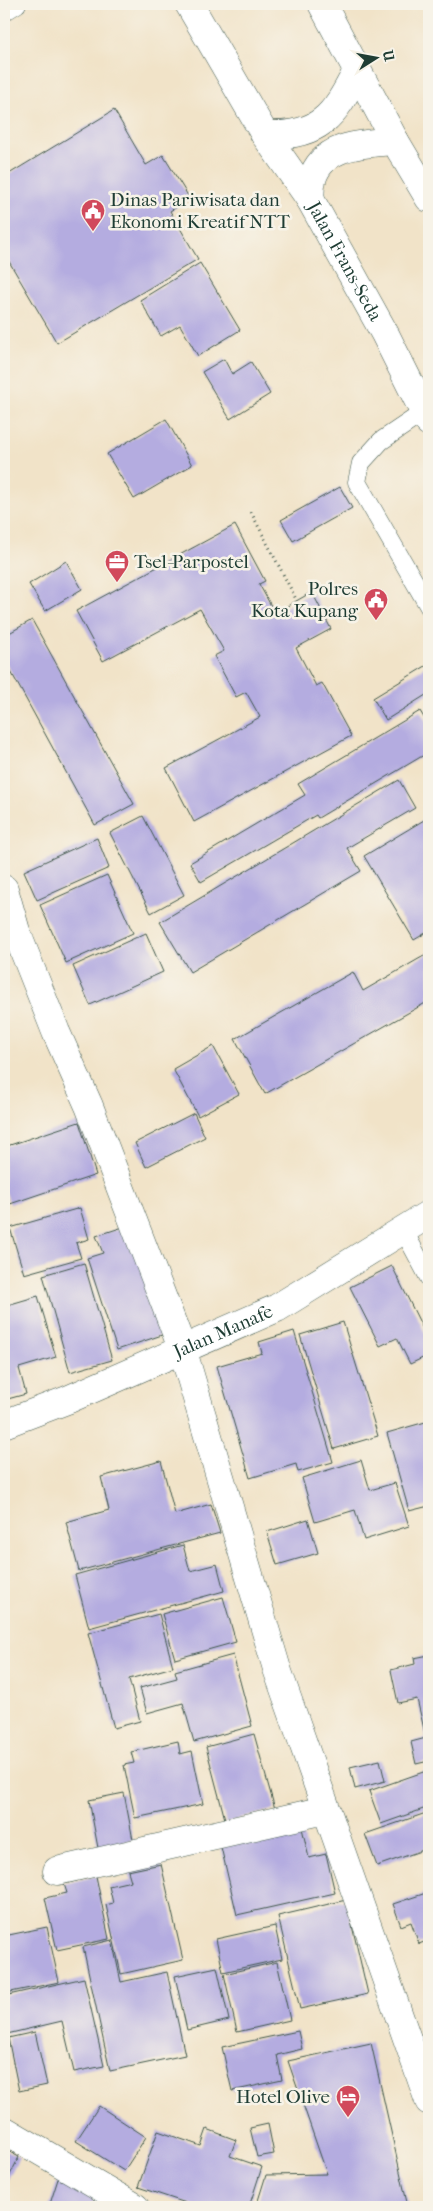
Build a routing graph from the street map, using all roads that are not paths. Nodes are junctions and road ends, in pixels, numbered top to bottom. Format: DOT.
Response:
graph roads {
  1 [pos="17,4"];
  2 [pos="189,4"];
  3 [pos="322,4"];
  4 [pos="4,12"];
  5 [pos="356,71"];
  6 [pos="265,135"];
  7 [pos="395,142"];
  8 [pos="429,198"];
  9 [pos="310,199"];
  10 [pos="427,417"];
  11 [pos="429,607"];
  12 [pos="4,889"];
  13 [pos="429,1214"];
  14 [pos="404,1231"];
  15 [pos="429,1278"];
  16 [pos="182,1348"];
  17 [pos="4,1424"];
  18 [pos="326,1810"];
  19 [pos="57,1871"];
  20 [pos="429,2101"];
  21 [pos="4,2130"];
  22 [pos="135,2207"];
  1 -- 4 [label="lane"];
  2 -- 6 [label="street, Jalan Frans-Seda"];
  3 -- 5 [label="street"];
  5 -- 6 [label="street"];
  5 -- 7 [label="street"];
  6 -- 9 [label="street, Jalan Frans-Seda"];
  7 -- 8 [label="street"];
  7 -- 9 [label="street"];
  9 -- 10 [label="street, Jalan Frans-Seda"];
  10 -- 11 [label="lane"];
  12 -- 16 [label="street"];
  13 -- 14 [label="street, Jalan Manafe"];
  14 -- 15 [label="lane"];
  14 -- 16 [label="street, Jalan Manafe"];
  16 -- 17 [label="street, Jalan Manafe"];
  16 -- 18 [label="street"];
  18 -- 19 [label="street"];
  18 -- 20 [label="street"];
  21 -- 22 [label="street"];
}
